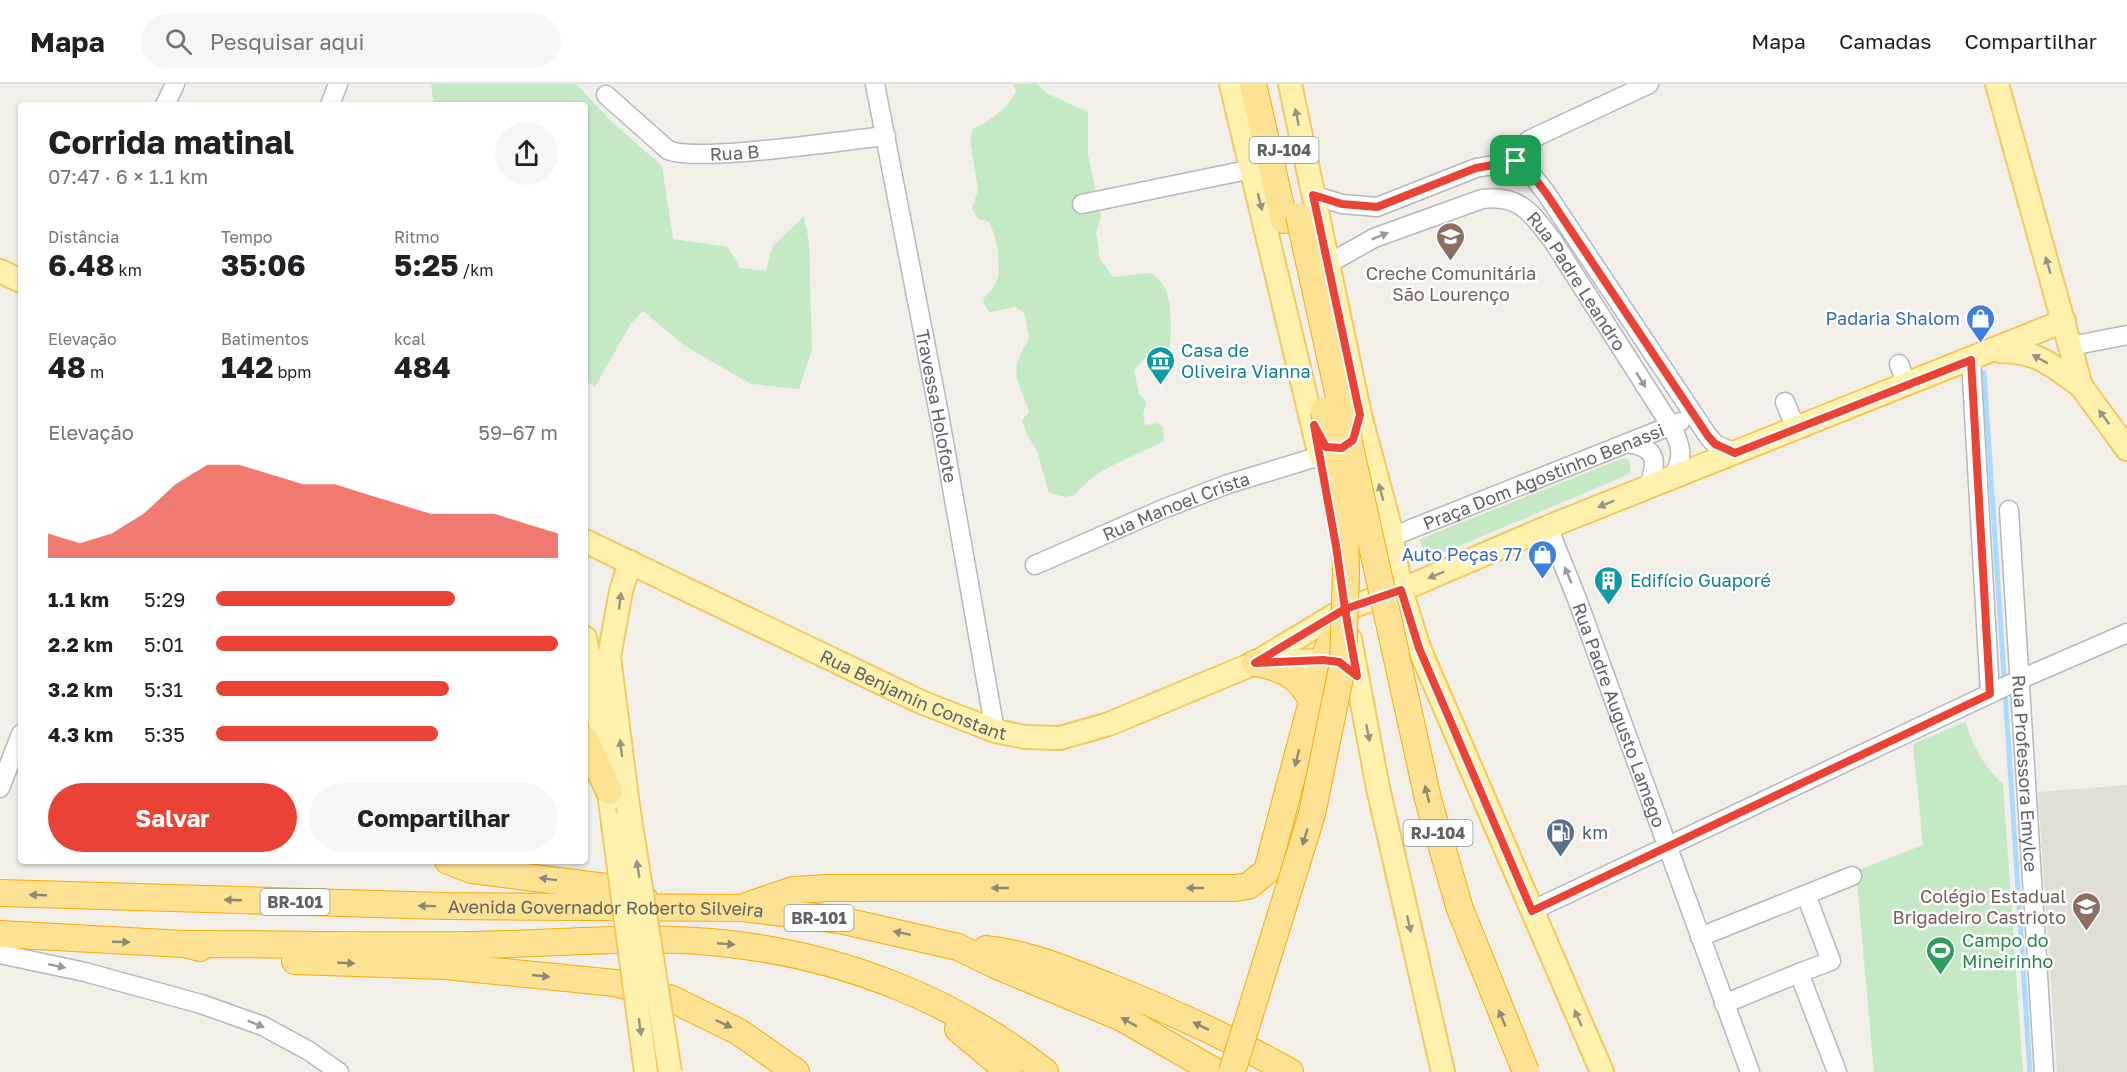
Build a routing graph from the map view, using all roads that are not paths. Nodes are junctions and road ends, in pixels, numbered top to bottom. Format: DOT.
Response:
graph roads {
  1 [pos="175,84"];
  2 [pos="338,84"];
  3 [pos="875,84"];
  4 [pos="1231,84"];
  5 [pos="1254,84"];
  6 [pos="1270,84"];
  7 [pos="1290,84"];
  8 [pos="1649,84"];
  9 [pos="1997,84"];
  10 [pos="606,95"];
  11 [pos="166,102"];
  12 [pos="331,102"];
  13 [pos="885,136"];
  14 [pos="1516,161"];
  15 [pos="1252,169"];
  16 [pos="1313,195"];
  17 [pos="1082,204"];
  18 [pos="1291,218"];
  19 [pos="1329,264"];
  20 [pos="0,271"];
  21 [pos="18,280"];
  22 [pos="2064,321"];
  23 [pos="2127,335"];
  24 [pos="2071,346"];
  25 [pos="1993,351"];
  26 [pos="1971,360"];
  27 [pos="2081,386"];
  28 [pos="1785,402"];
  29 [pos="1360,415"];
  30 [pos="1696,416"];
  31 [pos="1314,425"];
  32 [pos="1671,426"];
  33 [pos="1796,429"];
  34 [pos="1627,442"];
  35 [pos="2127,449"];
  36 [pos="1735,453"];
  37 [pos="1320,456"];
  38 [pos="1673,477"];
  39 [pos="1648,488"];
  40 [pos="2009,510"];
  41 [pos="1548,527"];
  42 [pos="1391,537"];
  43 [pos="590,547"];
  44 [pos="630,562"];
  45 [pos="1035,565"];
  46 [pos="1401,590"];
  47 [pos="1345,609"];
  48 [pos="2127,633"];
  49 [pos="588,653"];
  50 [pos="1323,660"];
  51 [pos="1255,663"];
  52 [pos="1357,676"];
  53 [pos="2021,679"];
  54 [pos="1990,694"];
  55 [pos="1312,701"];
  56 [pos="995,731"];
  57 [pos="18,743"];
  58 [pos="588,745"];
  59 [pos="0,788"];
  60 [pos="618,799"];
  61 [pos="1668,847"];
  62 [pos="455,864"];
  63 [pos="1852,876"];
  64 [pos="0,893"];
  65 [pos="1806,895"];
  66 [pos="677,907"];
  67 [pos="742,908"];
  68 [pos="1532,911"];
  69 [pos="0,934"];
  70 [pos="1700,937"];
  71 [pos="184,944"];
  72 [pos="958,946"];
  73 [pos="0,954"];
  74 [pos="1799,973"];
  75 [pos="921,997"];
  76 [pos="1724,1004"];
  77 [pos="339,1072"];
  78 [pos="646,1072"];
  79 [pos="670,1072"];
  80 [pos="796,1072"];
  81 [pos="1009,1072"];
  82 [pos="1045,1072"];
  83 [pos="1216,1072"];
  84 [pos="1232,1072"];
  85 [pos="1290,1072"];
  86 [pos="1443,1072"];
  87 [pos="1526,1072"];
  88 [pos="1602,1072"];
  89 [pos="1750,1072"];
  90 [pos="1837,1072"];
  91 [pos="2044,1072"];
  1 -- 11 [label="street"];
  2 -- 12 [label="street"];
  3 -- 13 [label="street, Travessa Holofote"];
  4 -- 15 [label="main road"];
  5 -- 18 [label="highway"];
  6 -- 18 [label="highway, RJ-104"];
  16 -- 7 [label="main road, one-way"];
  8 -- 14 [label="street"];
  22 -- 9 [label="main road, one-way"];
  10 -- 13 [label="street, Rua B"];
  13 -- 56 [label="street, Travessa Holofote"];
  14 -- 16 [label="street"];
  14 -- 30 [label="street, Rua Padre Leandro"];
  15 -- 17 [label="street"];
  15 -- 31 [label="main road, one-way"];
  16 -- 19 [label="main road"];
  18 -- 84 [label="highway, one-way, bridge"];
  87 -- 18 [label="highway, RJ-104, one-way, bridge"];
  19 -- 29 [label="main road"];
  19 -- 32 [label="street, Rua Padre Leandro, one-way"];
  20 -- 21 [label="main road"];
  22 -- 24 [label="main road"];
  22 -- 25 [label="main road"];
  23 -- 24 [label="street"];
  24 -- 27 [label="main road"];
  25 -- 26 [label="main road"];
  27 -- 25 [label="main road, one-way"];
  26 -- 33 [label="main road"];
  26 -- 54 [label="street, Rua Professora Emylce"];
  35 -- 27 [label="main road, one-way"];
  28 -- 33 [label="street"];
  29 -- 31 [label="main road"];
  42 -- 29 [label="main road, one-way"];
  30 -- 32 [label="street, Praça Dom Agostinho Benassi"];
  30 -- 36 [label="street, Rua Padre Leandro"];
  31 -- 37 [label="main road"];
  32 -- 34 [label="street, Praça Dom Agostinho Benassi"];
  32 -- 38 [label="street, Rua Padre Leandro"];
  33 -- 36 [label="main road"];
  34 -- 39 [label="street"];
  34 -- 42 [label="street, Praça Dom Agostinho Benassi"];
  36 -- 38 [label="main road"];
  37 -- 45 [label="street, Rua Manoel Crista"];
  37 -- 47 [label="main road"];
  38 -- 39 [label="main road"];
  39 -- 41 [label="main road, one-way"];
  40 -- 53 [label="street, Rua Professora Emylce"];
  41 -- 46 [label="main road, Rua Benjamin Constant, one-way"];
  61 -- 41 [label="street, Rua Padre Augusto Lamego, one-way"];
  42 -- 46 [label="main road"];
  43 -- 44 [label="main road, Rua Benjamin Constant"];
  44 -- 56 [label="main road, Rua Benjamin Constant"];
  60 -- 44 [label="main road, one-way"];
  46 -- 47 [label="main road, Rua Benjamin Constant"];
  46 -- 68 [label="main road"];
  47 -- 50 [label="highway"];
  47 -- 51 [label="main road, Rua Benjamin Constant"];
  47 -- 52 [label="main road"];
  48 -- 53 [label="street"];
  49 -- 60 [label="main road"];
  50 -- 51 [label="main road, Rua Benjamin Constant"];
  50 -- 52 [label="main road, Rua Benjamin Constant"];
  50 -- 55 [label="highway"];
  51 -- 55 [label="highway"];
  51 -- 56 [label="main road, Rua Benjamin Constant"];
  52 -- 86 [label="main road, one-way"];
  53 -- 54 [label="street"];
  53 -- 91 [label="street, Rua Professora Emylce"];
  54 -- 61 [label="street"];
  55 -- 67 [label="highway, one-way"];
  57 -- 59 [label="street"];
  58 -- 60 [label="highway"];
  60 -- 78 [label="main road, one-way, bridge"];
  79 -- 60 [label="main road, one-way, bridge"];
  61 -- 68 [label="street"];
  61 -- 70 [label="street, Rua Padre Augusto Lamego"];
  66 -- 62 [label="highway, one-way"];
  63 -- 65 [label="street"];
  66 -- 64 [label="highway, Avenida Governador Roberto Silveira / BR-101, one-way"];
  65 -- 70 [label="street"];
  65 -- 74 [label="street"];
  66 -- 67 [label="highway, Avenida Governador Roberto Silveira / BR-101"];
  72 -- 67 [label="highway, Avenida Governador Roberto Silveira / BR-101, one-way"];
  88 -- 68 [label="main road, one-way"];
  69 -- 71 [label="highway, one-way"];
  70 -- 76 [label="street, Rua Padre Augusto Lamego"];
  71 -- 75 [label="highway, one-way"];
  71 -- 80 [label="highway, one-way"];
  83 -- 72 [label="highway, Avenida Governador Roberto Silveira / BR-101, one-way"];
  85 -- 72 [label="highway, one-way"];
  73 -- 77 [label="street, one-way"];
  74 -- 76 [label="street"];
  74 -- 90 [label="street"];
  75 -- 81 [label="highway"];
  75 -- 82 [label="highway"];
  76 -- 89 [label="street, Rua Padre Augusto Lamego"];
}
